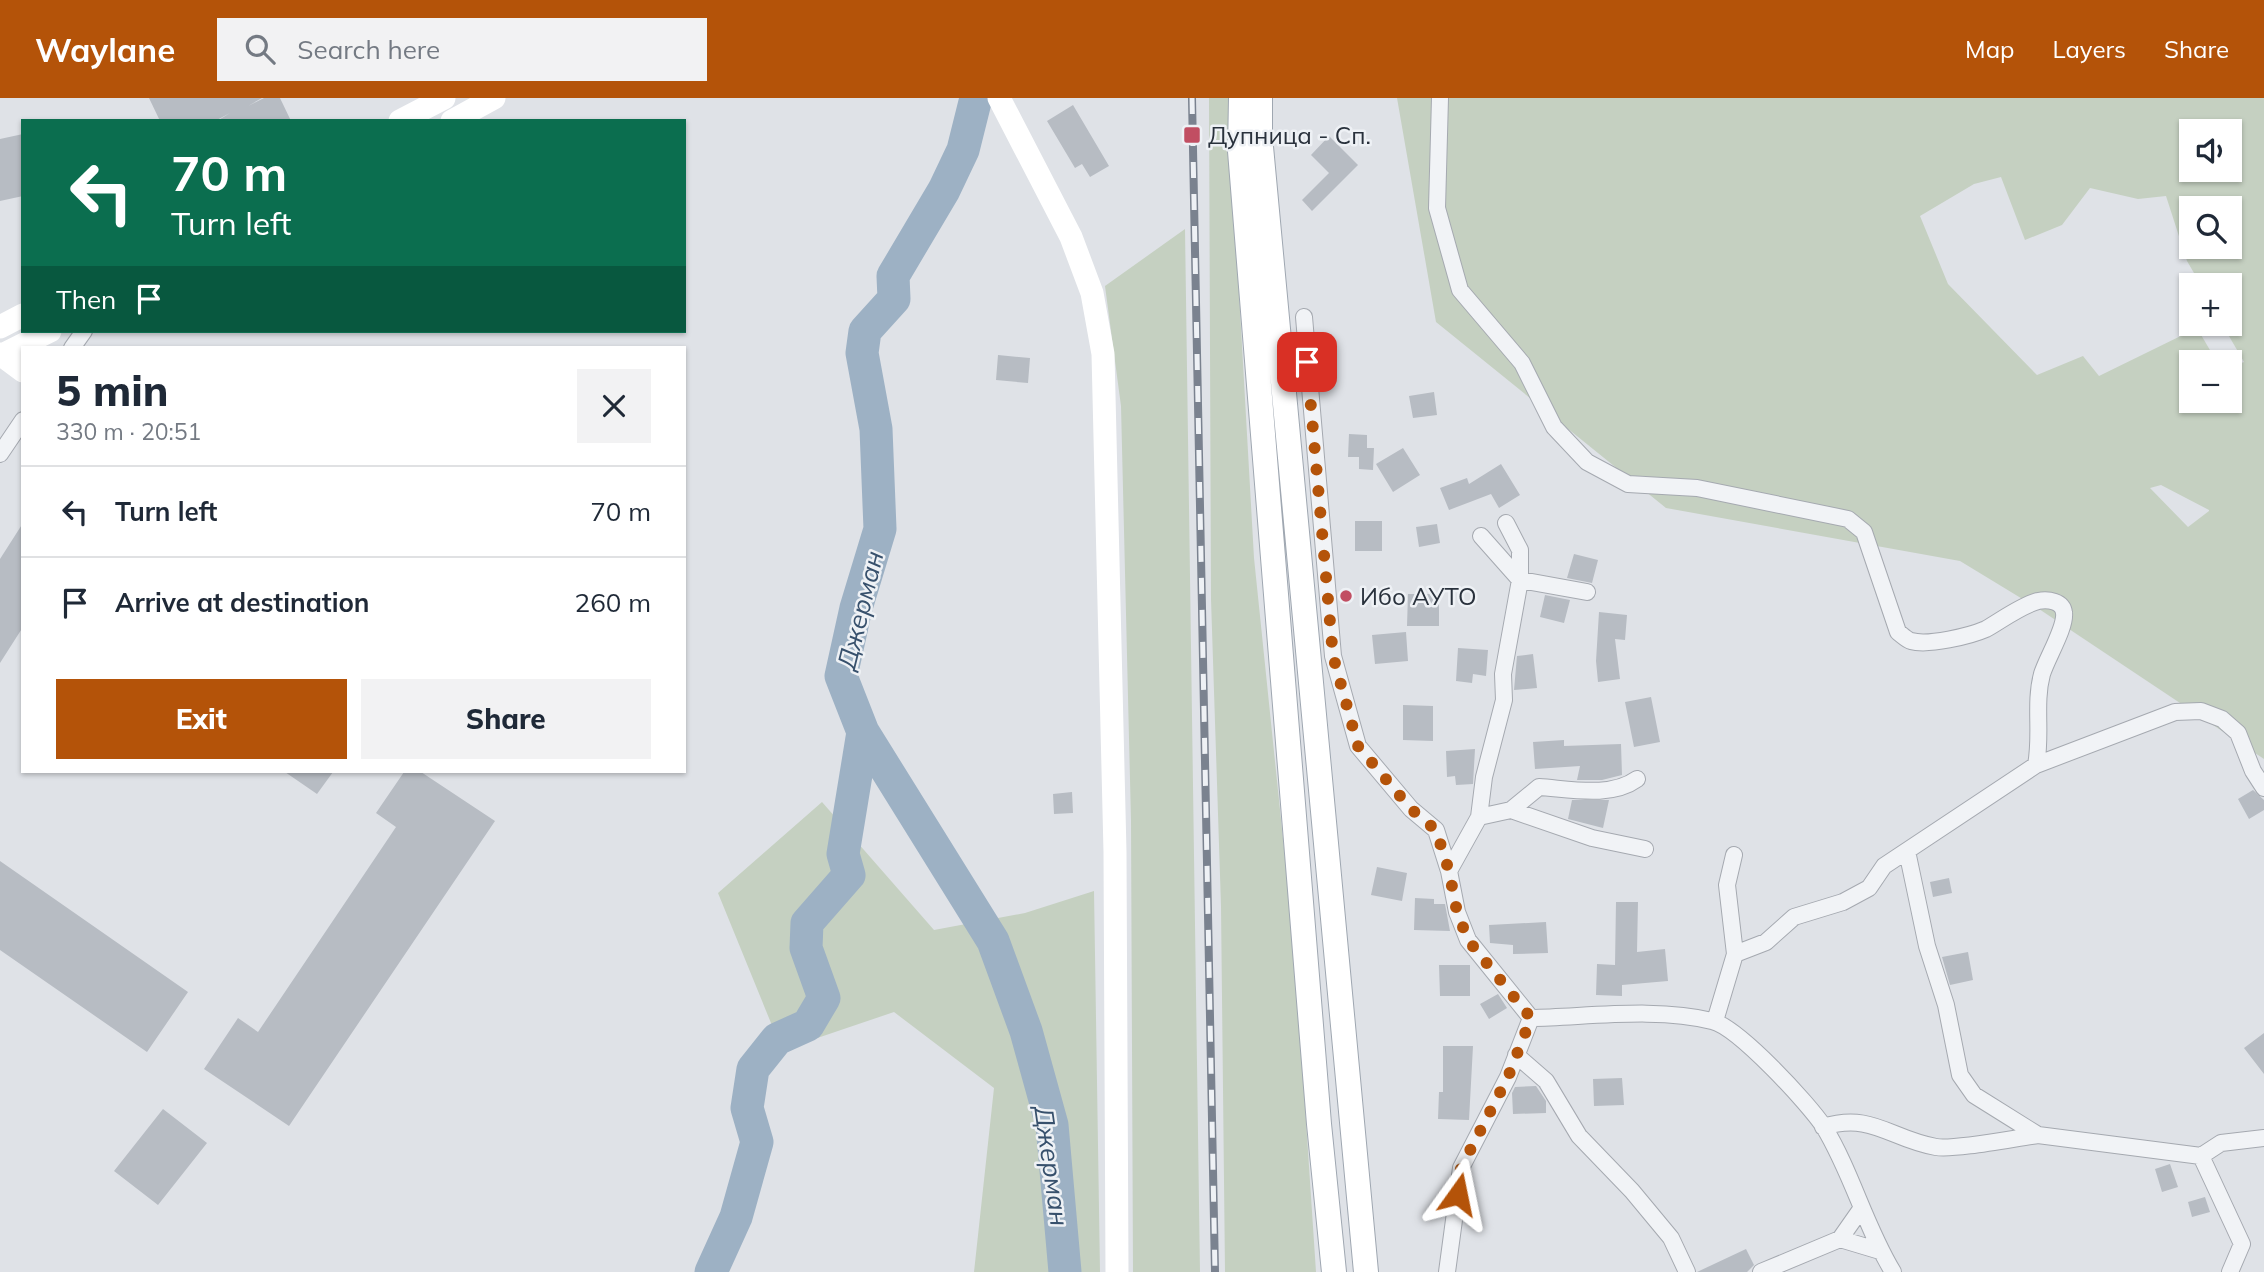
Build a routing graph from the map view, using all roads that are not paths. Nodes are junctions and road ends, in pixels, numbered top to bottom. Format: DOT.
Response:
graph roads {
  1 [pos="444,98"];
  2 [pos="494,98"];
  3 [pos="999,98"];
  4 [pos="1241,98"];
  5 [pos="1260,98"];
  6 [pos="1440,98"];
  7 [pos="404,119"];
  8 [pos="456,119"];
  9 [pos="21,316"];
  10 [pos="1304,317"];
  11 [pos="0,327"];
  12 [pos="46,333"];
  13 [pos="1,355"];
  14 [pos="21,370"];
  15 [pos="21,423"];
  16 [pos="0,454"];
  17 [pos="1506,523"];
  18 [pos="1481,536"];
  19 [pos="1520,580"];
  20 [pos="1587,592"];
  21 [pos="2036,765"];
  22 [pos="1566,775"];
  23 [pos="1637,779"];
  24 [pos="1539,787"];
  25 [pos="2264,788"];
  26 [pos="1511,810"];
  27 [pos="1479,817"];
  28 [pos="1645,849"];
  29 [pos="1907,851"];
  30 [pos="1734,855"];
  31 [pos="1449,871"];
  32 [pos="1735,954"];
  33 [pos="1531,1018"];
  34 [pos="1715,1021"];
  35 [pos="1516,1055"];
  36 [pos="1823,1126"];
  37 [pos="2038,1135"];
  38 [pos="2264,1138"];
  39 [pos="2201,1156"];
  40 [pos="1861,1209"];
  41 [pos="1840,1239"];
  42 [pos="1880,1251"];
  43 [pos="1117,1272"];
  44 [pos="1334,1272"];
  45 [pos="1366,1272"];
  46 [pos="1447,1272"];
  47 [pos="1687,1272"];
  48 [pos="1761,1272"];
  49 [pos="1893,1272"];
  50 [pos="2230,1272"];
  1 -- 7 [label="main road"];
  2 -- 8 [label="main road"];
  3 -- 43 [label="main road"];
  4 -- 44 [label="main road"];
  5 -- 45 [label="main road"];
  6 -- 21 [label="street"];
  9 -- 11 [label="main road"];
  10 -- 31 [label="street"];
  12 -- 13 [label="main road"];
  13 -- 14 [label="main road"];
  15 -- 16 [label="street"];
  17 -- 19 [label="street"];
  18 -- 19 [label="street"];
  19 -- 20 [label="street"];
  19 -- 27 [label="street"];
  21 -- 25 [label="street"];
  21 -- 29 [label="street"];
  22 -- 24 [label="street"];
  23 -- 24 [label="street"];
  24 -- 26 [label="street"];
  26 -- 27 [label="street"];
  26 -- 28 [label="street"];
  27 -- 31 [label="street"];
  29 -- 32 [label="street"];
  29 -- 37 [label="street"];
  30 -- 32 [label="street"];
  31 -- 33 [label="street"];
  32 -- 34 [label="street"];
  33 -- 34 [label="street"];
  33 -- 35 [label="street"];
  34 -- 36 [label="street"];
  35 -- 46 [label="street"];
  35 -- 47 [label="street"];
  36 -- 37 [label="street"];
  36 -- 40 [label="street"];
  37 -- 39 [label="street"];
  38 -- 39 [label="street"];
  39 -- 50 [label="street"];
  40 -- 41 [label="street"];
  40 -- 42 [label="street"];
  41 -- 42 [label="street"];
  41 -- 48 [label="street"];
  42 -- 49 [label="street"];
}
